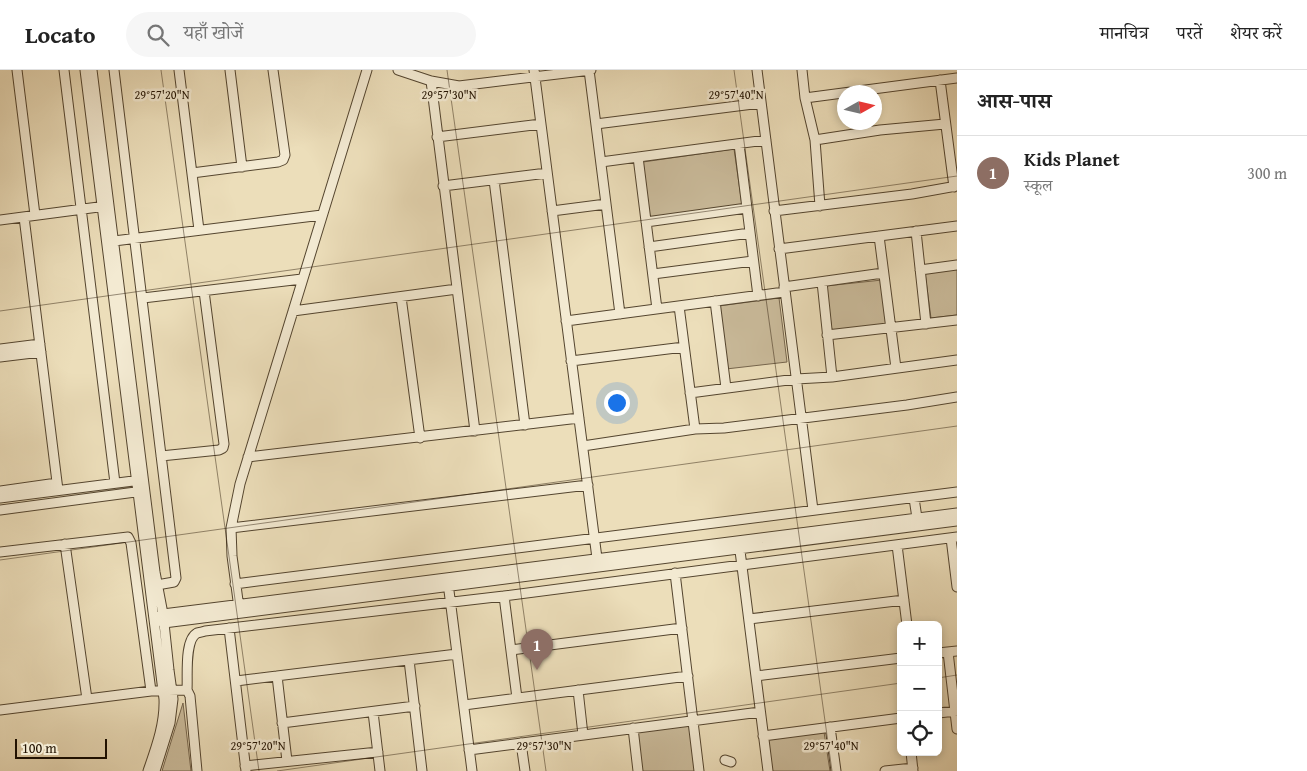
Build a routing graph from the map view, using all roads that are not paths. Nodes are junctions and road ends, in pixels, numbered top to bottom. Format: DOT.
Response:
graph roads {
  1 [pos="17,70"];
  2 [pos="64,70"];
  3 [pos="85,70"];
  4 [pos="92,70"];
  5 [pos="114,70"];
  6 [pos="179,70"];
  7 [pos="230,70"];
  8 [pos="273,70"];
  9 [pos="367,70"];
  10 [pos="398,70"];
  11 [pos="590,70"];
  12 [pos="757,70"];
  13 [pos="802,70"];
  14 [pos="534,74"];
  15 [pos="957,78"];
  16 [pos="940,80"];
  17 [pos="431,81"];
  18 [pos="805,98"];
  19 [pos="761,103"];
  20 [pos="541,124"];
  21 [pos="596,124"];
  22 [pos="945,124"];
  23 [pos="437,137"];
  24 [pos="766,140"];
  25 [pos="815,140"];
  26 [pos="739,144"];
  27 [pos="638,157"];
  28 [pos="600,162"];
  29 [pos="242,167"];
  30 [pos="192,173"];
  31 [pos="547,173"];
  32 [pos="494,180"];
  33 [pos="444,186"];
  34 [pos="956,186"];
  35 [pos="606,204"];
  36 [pos="820,206"];
  37 [pos="106,207"];
  38 [pos="747,208"];
  39 [pos="81,209"];
  40 [pos="552,211"];
  41 [pos="774,211"];
  42 [pos="35,215"];
  43 [pos="322,215"];
  44 [pos="24,217"];
  45 [pos="0,220"];
  46 [pos="646,222"];
  47 [pos="957,226"];
  48 [pos="198,230"];
  49 [pos="916,231"];
  50 [pos="750,233"];
  51 [pos="879,236"];
  52 [pos="136,238"];
  53 [pos="114,241"];
  54 [pos="648,247"];
  55 [pos="779,249"];
  56 [pos="753,261"];
  57 [pos="957,265"];
  58 [pos="920,270"];
  59 [pos="653,274"];
  60 [pos="884,274"];
  61 [pos="302,279"];
  62 [pos="822,282"];
  63 [pos="457,289"];
  64 [pos="784,290"];
  65 [pos="204,291"];
  66 [pos="758,296"];
  67 [pos="401,297"];
  68 [pos="143,298"];
  69 [pos="715,302"];
  70 [pos="680,306"];
  71 [pos="657,309"];
  72 [pos="293,311"];
  73 [pos="620,314"];
  74 [pos="957,320"];
  75 [pos="566,321"];
  76 [pos="926,324"];
  77 [pos="891,328"];
  78 [pos="828,335"];
  79 [pos="684,347"];
  80 [pos="40,348"];
  81 [pos="0,349"];
  82 [pos="0,357"];
  83 [pos="957,360"];
  84 [pos="571,361"];
  85 [pos="896,368"];
  86 [pos="832,377"];
  87 [pos="796,379"];
  88 [pos="726,388"];
  89 [pos="690,393"];
  90 [pos="957,397"];
  91 [pos="802,417"];
  92 [pos="579,418"];
  93 [pos="526,425"];
  94 [pos="695,429"];
  95 [pos="475,431"];
  96 [pos="420,438"];
  97 [pos="583,446"];
  98 [pos="161,456"];
  99 [pos="248,457"];
  100 [pos="140,480"];
  101 [pos="115,483"];
  102 [pos="588,485"];
  103 [pos="58,487"];
  104 [pos="0,490"];
  105 [pos="142,491"];
  106 [pos="957,492"];
  107 [pos="0,498"];
  108 [pos="914,498"];
  109 [pos="0,510"];
  110 [pos="814,510"];
  111 [pos="957,513"];
  112 [pos="917,518"];
  113 [pos="957,521"];
  114 [pos="231,528"];
  115 [pos="954,538"];
  116 [pos="594,539"];
  117 [pos="65,544"];
  118 [pos="739,545"];
  119 [pos="897,545"];
  120 [pos="0,552"];
  121 [pos="598,563"];
  122 [pos="742,564"];
  123 [pos="675,573"];
  124 [pos="448,582"];
  125 [pos="236,584"];
  126 [pos="157,585"];
  127 [pos="957,587"];
  128 [pos="504,596"];
  129 [pos="904,600"];
  130 [pos="451,602"];
  131 [pos="239,609"];
  132 [pos="155,619"];
  133 [pos="163,619"];
  134 [pos="749,619"];
  135 [pos="907,621"];
  136 [pos="230,628"];
  137 [pos="682,628"];
  138 [pos="511,650"];
  139 [pos="948,652"];
  140 [pos="457,654"];
  141 [pos="897,658"];
  142 [pos="409,660"];
  143 [pos="277,676"];
  144 [pos="688,676"];
  145 [pos="756,676"];
  146 [pos="236,681"];
  147 [pos="187,690"];
  148 [pos="578,690"];
  149 [pos="151,691"];
  150 [pos="168,691"];
  151 [pos="517,698"];
  152 [pos="87,699"];
  153 [pos="464,705"];
  154 [pos="414,706"];
  155 [pos="0,710"];
  156 [pos="956,711"];
  157 [pos="373,712"];
  158 [pos="760,712"];
  159 [pos="942,713"];
  160 [pos="897,719"];
  161 [pos="693,720"];
  162 [pos="282,723"];
  163 [pos="830,727"];
  164 [pos="633,728"];
  165 [pos="957,729"];
  166 [pos="583,735"];
  167 [pos="763,736"];
  168 [pos="522,743"];
  169 [pos="470,750"];
  170 [pos="378,752"];
  171 [pos="911,756"];
  172 [pos="287,761"];
  173 [pos="246,768"];
  174 [pos="913,769"];
  175 [pos="148,771"];
  176 [pos="155,771"];
  177 [pos="197,771"];
  178 [pos="380,771"];
  179 [pos="422,771"];
  180 [pos="472,771"];
  181 [pos="525,771"];
  182 [pos="636,771"];
  183 [pos="700,771"];
  184 [pos="768,771"];
  185 [pos="836,771"];
  186 [pos="884,771"];
  1 -- 42 [label="street"];
  2 -- 39 [label="street"];
  3 -- 37 [label="street"];
  4 -- 37 [label="street"];
  5 -- 52 [label="street"];
  6 -- 30 [label="street"];
  7 -- 29 [label="street"];
  8 -- 29 [label="street"];
  9 -- 43 [label="street"];
  10 -- 17 [label="street"];
  11 -- 14 [label="street"];
  11 -- 21 [label="street"];
  12 -- 19 [label="street"];
  13 -- 18 [label="street"];
  14 -- 17 [label="street"];
  14 -- 20 [label="street"];
  15 -- 16 [label="street"];
  16 -- 18 [label="street"];
  16 -- 22 [label="street"];
  17 -- 23 [label="street"];
  18 -- 25 [label="street"];
  19 -- 21 [label="street"];
  19 -- 24 [label="street"];
  20 -- 23 [label="street"];
  20 -- 31 [label="street"];
  21 -- 28 [label="street"];
  22 -- 25 [label="street"];
  22 -- 34 [label="street"];
  23 -- 33 [label="street"];
  24 -- 26 [label="street"];
  24 -- 41 [label="street"];
  25 -- 36 [label="street"];
  26 -- 27 [label="street"];
  26 -- 38 [label="street"];
  27 -- 28 [label="street"];
  27 -- 46 [label="street"];
  28 -- 35 [label="street"];
  29 -- 30 [label="street"];
  30 -- 48 [label="street"];
  31 -- 32 [label="street"];
  31 -- 40 [label="street"];
  32 -- 33 [label="street"];
  32 -- 93 [label="street"];
  33 -- 63 [label="street"];
  34 -- 36 [label="street"];
  35 -- 40 [label="street"];
  35 -- 73 [label="street"];
  36 -- 41 [label="street"];
  37 -- 39 [label="street"];
  37 -- 53 [label="street"];
  37 -- 100 [label="street"];
  38 -- 46 [label="street"];
  38 -- 50 [label="street"];
  39 -- 42 [label="street"];
  39 -- 101 [label="street"];
  40 -- 75 [label="street"];
  41 -- 55 [label="street"];
  42 -- 44 [label="street"];
  43 -- 48 [label="street"];
  43 -- 61 [label="street"];
  44 -- 45 [label="street"];
  44 -- 80 [label="street"];
  46 -- 54 [label="street"];
  47 -- 49 [label="street"];
  48 -- 52 [label="street"];
  49 -- 51 [label="street"];
  49 -- 58 [label="street"];
  50 -- 54 [label="street"];
  50 -- 56 [label="street"];
  51 -- 55 [label="street"];
  51 -- 60 [label="street"];
  52 -- 53 [label="street"];
  52 -- 68 [label="street"];
  53 -- 100 [label="street"];
  54 -- 59 [label="street"];
  55 -- 64 [label="street"];
  56 -- 59 [label="street"];
  56 -- 66 [label="street"];
  57 -- 58 [label="street"];
  58 -- 76 [label="street"];
  59 -- 71 [label="street"];
  60 -- 62 [label="street"];
  60 -- 77 [label="street"];
  61 -- 65 [label="street"];
  61 -- 72 [label="street"];
  62 -- 64 [label="street"];
  62 -- 78 [label="street"];
  63 -- 67 [label="street"];
  63 -- 95 [label="street"];
  64 -- 66 [label="street"];
  64 -- 87 [label="street"];
  65 -- 68 [label="street"];
  65 -- 98 [label="street"];
  66 -- 69 [label="street"];
  67 -- 72 [label="street"];
  67 -- 96 [label="street"];
  68 -- 98 [label="street"];
  69 -- 70 [label="street"];
  69 -- 88 [label="street"];
  70 -- 71 [label="street"];
  70 -- 79 [label="street"];
  71 -- 73 [label="street"];
  72 -- 99 [label="street"];
  73 -- 75 [label="street"];
  74 -- 76 [label="street"];
  75 -- 84 [label="street"];
  76 -- 77 [label="street"];
  77 -- 78 [label="street"];
  77 -- 85 [label="street"];
  78 -- 86 [label="street"];
  79 -- 84 [label="street"];
  79 -- 89 [label="street"];
  80 -- 81 [label="street"];
  80 -- 82 [label="street"];
  80 -- 103 [label="street"];
  83 -- 85 [label="street"];
  84 -- 92 [label="street"];
  85 -- 86 [label="street"];
  86 -- 87 [label="street"];
  87 -- 88 [label="street"];
  87 -- 91 [label="street"];
  88 -- 89 [label="street"];
  89 -- 94 [label="street"];
  90 -- 91 [label="street"];
  91 -- 94 [label="street"];
  91 -- 110 [label="street"];
  92 -- 93 [label="street"];
  92 -- 97 [label="street"];
  93 -- 95 [label="street"];
  94 -- 97 [label="street"];
  95 -- 96 [label="street"];
  96 -- 99 [label="street"];
  97 -- 102 [label="street"];
  98 -- 126 [label="street"];
  99 -- 114 [label="street"];
  100 -- 101 [label="street"];
  100 -- 105 [label="street"];
  101 -- 103 [label="street"];
  102 -- 114 [label="street"];
  102 -- 116 [label="street"];
  103 -- 104 [label="street"];
  103 -- 107 [label="street"];
  105 -- 109 [label="street"];
  105 -- 126 [label="street"];
  105 -- 132 [label="street"];
  106 -- 108 [label="street"];
  108 -- 110 [label="street"];
  108 -- 112 [label="street"];
  110 -- 116 [label="street"];
  111 -- 112 [label="street"];
  112 -- 118 [label="street"];
  113 -- 118 [label="street"];
  114 -- 125 [label="street"];
  115 -- 119 [label="street"];
  115 -- 127 [label="street"];
  116 -- 121 [label="street"];
  116 -- 125 [label="street"];
  117 -- 120 [label="street"];
  117 -- 149 [label="street"];
  117 -- 152 [label="street"];
  118 -- 121 [label="street"];
  118 -- 122 [label="street"];
  119 -- 122 [label="street"];
  119 -- 129 [label="street"];
  121 -- 124 [label="street"];
  122 -- 123 [label="street"];
  122 -- 134 [label="street"];
  123 -- 128 [label="street"];
  123 -- 137 [label="street"];
  124 -- 130 [label="street"];
  124 -- 131 [label="street"];
  125 -- 131 [label="street"];
  126 -- 133 [label="street"];
  128 -- 130 [label="street"];
  128 -- 138 [label="street"];
  129 -- 134 [label="street"];
  129 -- 135 [label="street"];
  130 -- 136 [label="street"];
  130 -- 140 [label="street"];
  131 -- 133 [label="street"];
  132 -- 133 [label="street"];
  132 -- 150 [label="street"];
  133 -- 150 [label="street"];
  134 -- 145 [label="street"];
  136 -- 146 [label="street"];
  136 -- 147 [label="street"];
  137 -- 138 [label="street"];
  137 -- 144 [label="street"];
  138 -- 151 [label="street"];
  139 -- 156 [label="street"];
  140 -- 142 [label="street"];
  140 -- 153 [label="street"];
  141 -- 145 [label="street"];
  142 -- 143 [label="street"];
  142 -- 154 [label="street"];
  143 -- 146 [label="street"];
  143 -- 162 [label="street"];
  144 -- 148 [label="street"];
  144 -- 161 [label="street"];
  145 -- 158 [label="street"];
  146 -- 173 [label="street"];
  147 -- 150 [label="street"];
  147 -- 177 [label="street"];
  148 -- 151 [label="street"];
  148 -- 166 [label="street"];
  149 -- 150 [label="street"];
  149 -- 152 [label="street"];
  150 -- 175 [label="street"];
  150 -- 176 [label="street"];
  151 -- 153 [label="street"];
  152 -- 155 [label="street"];
  153 -- 169 [label="street"];
  154 -- 157 [label="street"];
  154 -- 179 [label="street"];
  156 -- 159 [label="street"];
  156 -- 165 [label="street"];
  157 -- 162 [label="street"];
  157 -- 170 [label="street"];
  158 -- 161 [label="street"];
  158 -- 167 [label="street"];
  160 -- 163 [label="street"];
  161 -- 164 [label="street"];
  161 -- 183 [label="street"];
  162 -- 172 [label="street"];
  163 -- 167 [label="street"];
  163 -- 185 [label="street"];
  164 -- 166 [label="street"];
  164 -- 182 [label="street"];
  166 -- 168 [label="street"];
  167 -- 184 [label="street"];
  168 -- 169 [label="street"];
  168 -- 181 [label="street"];
  169 -- 180 [label="street"];
  170 -- 172 [label="street"];
  170 -- 178 [label="street"];
  171 -- 174 [label="street"];
  172 -- 173 [label="street"];
  174 -- 186 [label="street"];
}
